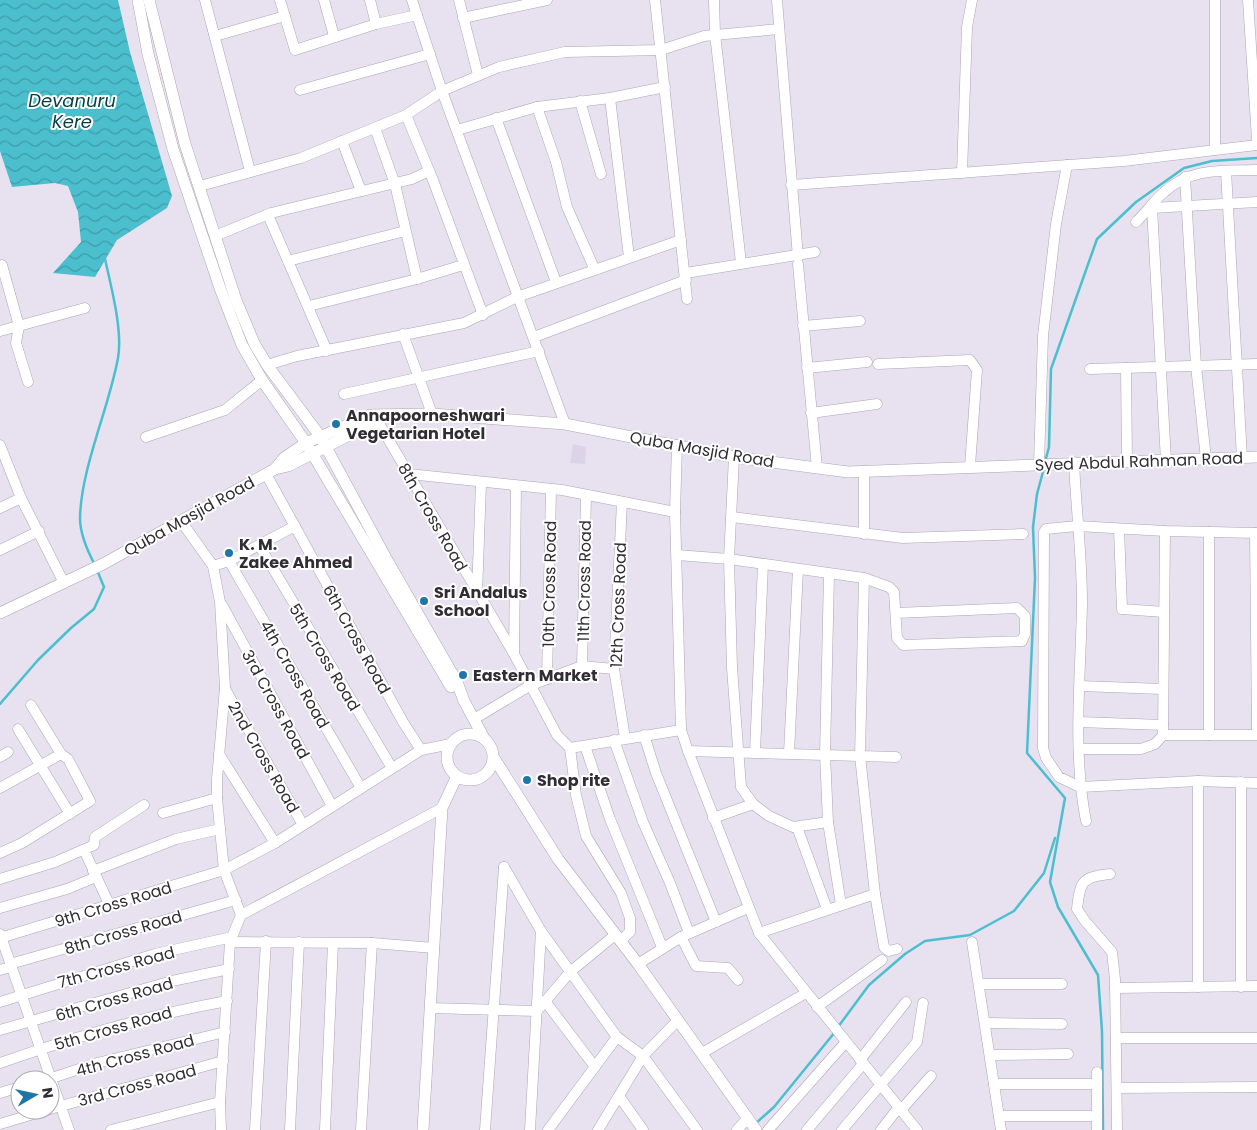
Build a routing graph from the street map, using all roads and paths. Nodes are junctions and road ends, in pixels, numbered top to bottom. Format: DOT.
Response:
graph roads {
  1 [pos="138,0"];
  2 [pos="149,0"];
  3 [pos="206,0"];
  4 [pos="280,0"];
  5 [pos="324,0"];
  6 [pos="370,0"];
  7 [pos="412,0"];
  8 [pos="459,0"];
  9 [pos="547,0"];
  10 [pos="655,0"];
  11 [pos="714,0"];
  12 [pos="777,0"];
  13 [pos="972,0"];
  14 [pos="1215,0"];
  15 [pos="1248,0"];
  16 [pos="417,15"];
  17 [pos="285,16"];
  18 [pos="463,18"];
  19 [pos="376,24"];
  20 [pos="778,29"];
  21 [pos="715,34"];
  22 [pos="215,36"];
  23 [pos="334,36"];
  24 [pos="661,50"];
  25 [pos="430,54"];
  26 [pos="478,74"];
  27 [pos="665,87"];
  28 [pos="300,90"];
  29 [pos="442,91"];
  30 [pos="610,98"];
  31 [pos="580,101"];
  32 [pos="537,107"];
  33 [pos="406,115"];
  34 [pos="496,118"];
  35 [pos="375,128"];
  36 [pos="457,130"];
  37 [pos="1257,138"];
  38 [pos="342,141"];
  39 [pos="1257,145"];
  40 [pos="1215,150"];
  41 [pos="1067,165"];
  42 [pos="1257,170"];
  43 [pos="250,171"];
  44 [pos="429,171"];
  45 [pos="1226,171"];
  46 [pos="962,173"];
  47 [pos="601,174"];
  48 [pos="1186,177"];
  49 [pos="394,184"];
  50 [pos="792,185"];
  51 [pos="200,186"];
  52 [pos="361,191"];
  53 [pos="1257,202"];
  54 [pos="1229,205"];
  55 [pos="1186,207"];
  56 [pos="1152,208"];
  57 [pos="268,215"];
  58 [pos="1136,222"];
  59 [pos="405,231"];
  60 [pos="214,236"];
  61 [pos="681,240"];
  62 [pos="815,252"];
  63 [pos="629,257"];
  64 [pos="798,260"];
  65 [pos="288,261"];
  66 [pos="741,263"];
  67 [pos="2,265"];
  68 [pos="463,265"];
  69 [pos="594,268"];
  70 [pos="686,277"];
  71 [pos="417,279"];
  72 [pos="556,282"];
  73 [pos="517,297"];
  74 [pos="687,299"];
  75 [pos="309,306"];
  76 [pos="85,308"];
  77 [pos="483,315"];
  78 [pos="860,321"];
  79 [pos="19,326"];
  80 [pos="803,326"];
  81 [pos="0,331"];
  82 [pos="403,334"];
  83 [pos="534,337"];
  84 [pos="326,351"];
  85 [pos="539,351"];
  86 [pos="867,362"];
  87 [pos="878,364"];
  88 [pos="1236,364"];
  89 [pos="1257,364"];
  90 [pos="267,365"];
  91 [pos="1196,366"];
  92 [pos="1160,367"];
  93 [pos="807,368"];
  94 [pos="1126,368"];
  95 [pos="1090,369"];
  96 [pos="417,378"];
  97 [pos="262,380"];
  98 [pos="28,382"];
  99 [pos="344,394"];
  100 [pos="877,404"];
  101 [pos="811,413"];
  102 [pos="432,414"];
  103 [pos="380,418"];
  104 [pos="565,424"];
  105 [pos="146,437"];
  106 [pos="323,441"];
  107 [pos="306,443"];
  108 [pos="0,445"];
  109 [pos="677,446"];
  110 [pos="312,453"];
  111 [pos="1257,456"];
  112 [pos="734,457"];
  113 [pos="1242,458"];
  114 [pos="1206,459"];
  115 [pos="1126,461"];
  116 [pos="1166,461"];
  117 [pos="1068,463"];
  118 [pos="1039,464"];
  119 [pos="1021,465"];
  120 [pos="970,466"];
  121 [pos="817,468"];
  122 [pos="271,471"];
  123 [pos="864,472"];
  124 [pos="409,474"];
  125 [pos="481,483"];
  126 [pos="516,486"];
  127 [pos="551,489"];
  128 [pos="586,496"];
  129 [pos="21,498"];
  130 [pos="622,502"];
  131 [pos="0,508"];
  132 [pos="675,512"];
  133 [pos="732,517"];
  134 [pos="181,520"];
  135 [pos="295,526"];
  136 [pos="1077,526"];
  137 [pos="1119,529"];
  138 [pos="39,531"];
  139 [pos="1165,532"];
  140 [pos="1209,532"];
  141 [pos="1256,533"];
  142 [pos="864,534"];
  143 [pos="1023,534"];
  144 [pos="259,545"];
  145 [pos="0,550"];
  146 [pos="677,555"];
  147 [pos="729,559"];
  148 [pos="229,561"];
  149 [pos="763,564"];
  150 [pos="212,566"];
  151 [pos="798,569"];
  152 [pos="829,574"];
  153 [pos="864,578"];
  154 [pos="64,583"];
  155 [pos="477,594"];
  156 [pos="220,602"];
  157 [pos="1164,612"];
  158 [pos="0,613"];
  159 [pos="896,613"];
  160 [pos="514,654"];
  161 [pos="582,666"];
  162 [pos="614,668"];
  163 [pos="547,679"];
  164 [pos="532,685"];
  165 [pos="1080,686"];
  166 [pos="225,688"];
  167 [pos="1162,689"];
  168 [pos="464,701"];
  169 [pos="31,705"];
  170 [pos="474,719"];
  171 [pos="1079,722"];
  172 [pos="18,729"];
  173 [pos="1257,729"];
  174 [pos="681,730"];
  175 [pos="1163,730"];
  176 [pos="644,735"];
  177 [pos="1209,735"];
  178 [pos="1257,735"];
  179 [pos="484,738"];
  180 [pos="619,739"];
  181 [pos="451,744"];
  182 [pos="585,746"];
  183 [pos="570,748"];
  184 [pos="421,750"];
  185 [pos="1079,750"];
  186 [pos="737,751"];
  187 [pos="688,752"];
  188 [pos="754,752"];
  189 [pos="61,754"];
  190 [pos="219,754"];
  191 [pos="789,754"];
  192 [pos="826,754"];
  193 [pos="860,756"];
  194 [pos="896,757"];
  195 [pos="494,758"];
  196 [pos="41,766"];
  197 [pos="392,768"];
  198 [pos="457,776"];
  199 [pos="1198,781"];
  200 [pos="1240,782"];
  201 [pos="1257,783"];
  202 [pos="1080,787"];
  203 [pos="0,788"];
  204 [pos="361,788"];
  205 [pos="217,798"];
  206 [pos="753,804"];
  207 [pos="144,805"];
  208 [pos="332,806"];
  209 [pos="442,808"];
  210 [pos="163,813"];
  211 [pos="70,814"];
  212 [pos="713,818"];
  213 [pos="1086,821"];
  214 [pos="828,822"];
  215 [pos="303,825"];
  216 [pos="797,827"];
  217 [pos="220,829"];
  218 [pos="275,843"];
  219 [pos="84,850"];
  220 [pos="0,853"];
  221 [pos="224,870"];
  222 [pos="95,874"];
  223 [pos="1110,874"];
  224 [pos="0,879"];
  225 [pos="875,894"];
  226 [pos="236,900"];
  227 [pos="841,905"];
  228 [pos="110,906"];
  229 [pos="0,908"];
  230 [pos="748,908"];
  231 [pos="827,909"];
  232 [pos="241,915"];
  233 [pos="716,922"];
  234 [pos="541,931"];
  235 [pos="759,933"];
  236 [pos="684,935"];
  237 [pos="0,936"];
  238 [pos="617,938"];
  239 [pos="231,940"];
  240 [pos="266,941"];
  241 [pos="299,942"];
  242 [pos="972,942"];
  243 [pos="333,943"];
  244 [pos="372,943"];
  245 [pos="434,948"];
  246 [pos="662,948"];
  247 [pos="897,950"];
  248 [pos="882,960"];
  249 [pos="638,964"];
  250 [pos="11,965"];
  251 [pos="229,969"];
  252 [pos="0,970"];
  253 [pos="570,972"];
  254 [pos="738,980"];
  255 [pos="979,984"];
  256 [pos="1062,984"];
  257 [pos="1257,986"];
  258 [pos="1198,987"];
  259 [pos="1241,987"];
  260 [pos="1116,988"];
  261 [pos="806,993"];
  262 [pos="21,995"];
  263 [pos="227,1001"];
  264 [pos="545,1001"];
  265 [pos="0,1002"];
  266 [pos="906,1002"];
  267 [pos="922,1003"];
  268 [pos="817,1007"];
  269 [pos="430,1008"];
  270 [pos="493,1008"];
  271 [pos="537,1011"];
  272 [pos="678,1020"];
  273 [pos="31,1023"];
  274 [pos="986,1023"];
  275 [pos="1062,1024"];
  276 [pos="0,1030"];
  277 [pos="225,1032"];
  278 [pos="617,1037"];
  279 [pos="1116,1038"];
  280 [pos="1257,1038"];
  281 [pos="844,1040"];
  282 [pos="40,1049"];
  283 [pos="702,1053"];
  284 [pos="1068,1054"];
  285 [pos="990,1055"];
  286 [pos="643,1056"];
  287 [pos="223,1061"];
  288 [pos="861,1062"];
  289 [pos="0,1063"];
  290 [pos="594,1067"];
  291 [pos="46,1070"];
  292 [pos="1097,1072"];
  293 [pos="60,1075"];
  294 [pos="931,1076"];
  295 [pos="879,1084"];
  296 [pos="994,1084"];
  297 [pos="1097,1084"];
  298 [pos="1257,1087"];
  299 [pos="1117,1088"];
  300 [pos="619,1096"];
  301 [pos="60,1102"];
  302 [pos="220,1102"];
  303 [pos="62,1106"];
  304 [pos="900,1109"];
  305 [pos="999,1116"];
  306 [pos="1097,1116"];
  307 [pos="14,1120"];
  308 [pos="751,1123"];
  309 [pos="0,1124"];
  310 [pos="69,1130"];
  311 [pos="111,1130"];
  312 [pos="219,1130"];
  313 [pos="255,1130"];
  314 [pos="290,1130"];
  315 [pos="325,1130"];
  316 [pos="361,1130"];
  317 [pos="414,1130"];
  318 [pos="423,1130"];
  319 [pos="485,1130"];
  320 [pos="530,1130"];
  321 [pos="548,1130"];
  322 [pos="598,1130"];
  323 [pos="643,1130"];
  324 [pos="697,1130"];
  325 [pos="737,1130"];
  326 [pos="768,1130"];
  327 [pos="807,1130"];
  328 [pos="842,1130"];
  329 [pos="881,1130"];
  330 [pos="917,1130"];
  331 [pos="1002,1130"];
  332 [pos="1097,1130"];
  333 [pos="1117,1130"];
  1 -- 97 [label="street"];
  2 -- 51 [label="street"];
  3 -- 22 [label="street"];
  4 -- 17 [label="street"];
  5 -- 23 [label="street"];
  6 -- 19 [label="street"];
  7 -- 16 [label="street"];
  8 -- 18 [label="street"];
  9 -- 18 [label="street"];
  10 -- 24 [label="street"];
  11 -- 21 [label="street"];
  12 -- 20 [label="street"];
  13 -- 46 [label="street"];
  14 -- 40 [label="street"];
  15 -- 37 [label="street"];
  16 -- 19 [label="street"];
  16 -- 25 [label="street"];
  17 -- 22 [label="street"];
  17 -- 23 [label="street"];
  18 -- 26 [label="street"];
  19 -- 23 [label="street"];
  20 -- 21 [label="street"];
  20 -- 50 [label="street"];
  21 -- 24 [label="street"];
  21 -- 66 [label="street"];
  22 -- 43 [label="street"];
  24 -- 26 [label="street"];
  24 -- 27 [label="street"];
  25 -- 28 [label="street"];
  25 -- 29 [label="street"];
  26 -- 29 [label="street"];
  27 -- 30 [label="street"];
  27 -- 61 [label="street"];
  29 -- 33 [label="street"];
  29 -- 36 [label="street"];
  30 -- 31 [label="street"];
  30 -- 63 [label="street"];
  31 -- 32 [label="street"];
  31 -- 47 [label="street"];
  32 -- 34 [label="street"];
  32 -- 69 [label="street"];
  33 -- 35 [label="street"];
  33 -- 44 [label="street"];
  34 -- 36 [label="street"];
  34 -- 72 [label="street"];
  35 -- 38 [label="street"];
  35 -- 49 [label="street"];
  36 -- 73 [label="street"];
  38 -- 43 [label="street"];
  38 -- 52 [label="street"];
  39 -- 40 [label="street"];
  40 -- 41 [label="street"];
  41 -- 46 [label="street"];
  41 -- 118 [label="street"];
  42 -- 45 [label="street"];
  43 -- 51 [label="street"];
  44 -- 49 [label="street"];
  44 -- 68 [label="street"];
  45 -- 48 [label="street"];
  45 -- 54 [label="street"];
  46 -- 50 [label="street"];
  48 -- 55 [label="street"];
  48 -- 56 [label="street"];
  49 -- 52 [label="street"];
  49 -- 59 [label="street"];
  50 -- 64 [label="street"];
  51 -- 60 [label="street"];
  52 -- 57 [label="street"];
  53 -- 54 [label="street"];
  54 -- 55 [label="street"];
  54 -- 88 [label="street"];
  55 -- 56 [label="street"];
  55 -- 91 [label="street"];
  56 -- 58 [label="street"];
  56 -- 92 [label="street"];
  57 -- 60 [label="street"];
  57 -- 65 [label="street"];
  59 -- 65 [label="street"];
  59 -- 71 [label="street"];
  60 -- 90 [label="street"];
  61 -- 63 [label="street"];
  61 -- 70 [label="street"];
  62 -- 64 [label="street"];
  63 -- 69 [label="street"];
  64 -- 66 [label="street"];
  64 -- 80 [label="street"];
  65 -- 75 [label="street"];
  66 -- 70 [label="street"];
  67 -- 79 [label="street"];
  68 -- 71 [label="street"];
  68 -- 77 [label="street"];
  69 -- 72 [label="street"];
  70 -- 74 [label="street"];
  70 -- 83 [label="street"];
  71 -- 75 [label="street"];
  72 -- 73 [label="street"];
  73 -- 77 [label="street"];
  73 -- 83 [label="street"];
  75 -- 84 [label="street"];
  76 -- 79 [label="street"];
  77 -- 82 [label="street"];
  78 -- 80 [label="street"];
  79 -- 81 [label="street"];
  79 -- 98 [label="street"];
  80 -- 93 [label="street"];
  82 -- 84 [label="street"];
  82 -- 96 [label="street"];
  83 -- 85 [label="street"];
  84 -- 90 [label="street"];
  85 -- 96 [label="street"];
  85 -- 104 [label="street"];
  86 -- 93 [label="street"];
  87 -- 120 [label="street"];
  88 -- 89 [label="street"];
  88 -- 91 [label="street"];
  88 -- 113 [label="street"];
  90 -- 106 [label="street"];
  91 -- 92 [label="street"];
  91 -- 114 [label="street"];
  92 -- 94 [label="street"];
  92 -- 116 [label="street"];
  93 -- 101 [label="street"];
  94 -- 95 [label="street"];
  94 -- 115 [label="street"];
  96 -- 99 [label="street"];
  96 -- 102 [label="street"];
  97 -- 105 [label="street"];
  97 -- 107 [label="street"];
  100 -- 101 [label="street"];
  101 -- 121 [label="street"];
  102 -- 103 [label="street, Quba Masjid Road"];
  102 -- 104 [label="street, Quba Masjid Road"];
  103 -- 106 [label="street, Quba Masjid Road"];
  103 -- 124 [label="street, 8th Cross Road"];
  104 -- 109 [label="street, Quba Masjid Road"];
  106 -- 107 [label="street, Quba Masjid Road"];
  106 -- 110 [label="street, Quba Masjid Road"];
  106 -- 168 [label="street"];
  107 -- 110 [label="street"];
  107 -- 122 [label="street, Quba Masjid Road"];
  108 -- 129 [label="street"];
  109 -- 112 [label="street, Quba Masjid Road"];
  109 -- 132 [label="street"];
  110 -- 122 [label="street, Quba Masjid Road"];
  110 -- 168 [label="street"];
  111 -- 113 [label="street, Syed Abdul Rahman Road"];
  112 -- 121 [label="street, Quba Masjid Road"];
  112 -- 133 [label="street"];
  113 -- 114 [label="street, Syed Abdul Rahman Road"];
  114 -- 116 [label="street, Syed Abdul Rahman Road"];
  115 -- 116 [label="street, Syed Abdul Rahman Road"];
  115 -- 117 [label="street, Syed Abdul Rahman Road"];
  117 -- 118 [label="street, Syed Abdul Rahman Road"];
  117 -- 136 [label="street"];
  118 -- 119 [label="street, Syed Abdul Rahman Road"];
  119 -- 120 [label="street, Quba Masjid Road"];
  120 -- 123 [label="street, Quba Masjid Road"];
  121 -- 123 [label="street, Quba Masjid Road"];
  122 -- 134 [label="street, Quba Masjid Road"];
  122 -- 135 [label="street, 6th Cross Road"];
  123 -- 142 [label="street"];
  124 -- 125 [label="street"];
  124 -- 155 [label="street, 8th Cross Road"];
  125 -- 126 [label="street"];
  125 -- 155 [label="street"];
  126 -- 127 [label="street"];
  126 -- 160 [label="street"];
  127 -- 128 [label="street"];
  127 -- 163 [label="street, 10th Cross Road"];
  128 -- 130 [label="street"];
  128 -- 161 [label="street, 11th Cross Road"];
  129 -- 131 [label="street"];
  129 -- 138 [label="street"];
  130 -- 132 [label="street"];
  130 -- 162 [label="street, 12th Cross Road"];
  132 -- 146 [label="street"];
  133 -- 142 [label="street"];
  133 -- 147 [label="street"];
  134 -- 150 [label="street"];
  134 -- 154 [label="street, Quba Masjid Road"];
  135 -- 144 [label="street"];
  135 -- 184 [label="street, 6th Cross Road"];
  136 -- 137 [label="street"];
  136 -- 165 [label="street"];
  136 -- 202 [label="street"];
  137 -- 139 [label="street"];
  137 -- 157 [label="street"];
  138 -- 145 [label="street"];
  138 -- 154 [label="street"];
  139 -- 140 [label="street"];
  139 -- 157 [label="street"];
  140 -- 141 [label="street"];
  140 -- 177 [label="street"];
  141 -- 173 [label="street"];
  142 -- 143 [label="street"];
  144 -- 148 [label="street"];
  144 -- 197 [label="street, 5th Cross Road"];
  146 -- 147 [label="street"];
  146 -- 174 [label="street"];
  147 -- 149 [label="street"];
  147 -- 186 [label="street"];
  148 -- 150 [label="street"];
  148 -- 204 [label="street, 4th Cross Road"];
  149 -- 151 [label="street"];
  149 -- 188 [label="street"];
  150 -- 156 [label="street"];
  151 -- 152 [label="street"];
  151 -- 191 [label="street"];
  152 -- 153 [label="street"];
  152 -- 192 [label="street"];
  153 -- 159 [label="street"];
  153 -- 193 [label="street"];
  154 -- 158 [label="street"];
  155 -- 160 [label="street, 8th Cross Road"];
  156 -- 166 [label="street"];
  156 -- 208 [label="street, 3rd Cross Road"];
  157 -- 167 [label="street"];
  159 -- 159 [label="street"];
  160 -- 164 [label="street, 8th Cross Road"];
  161 -- 162 [label="street"];
  161 -- 163 [label="street"];
  162 -- 180 [label="street, 12th Cross Road"];
  163 -- 164 [label="street"];
  164 -- 170 [label="street"];
  164 -- 183 [label="street, 8th Cross Road"];
  165 -- 167 [label="street"];
  165 -- 171 [label="street"];
  166 -- 190 [label="street"];
  166 -- 215 [label="street, 2nd Cross Road"];
  167 -- 175 [label="street"];
  168 -- 170 [label="street"];
  169 -- 189 [label="street"];
  170 -- 179 [label="street"];
  171 -- 175 [label="street"];
  171 -- 185 [label="street"];
  172 -- 196 [label="street"];
  174 -- 176 [label="street"];
  174 -- 187 [label="street"];
  175 -- 177 [label="street"];
  175 -- 185 [label="street"];
  176 -- 180 [label="street"];
  176 -- 233 [label="street"];
  177 -- 178 [label="street"];
  179 -- 181 [label="street"];
  179 -- 195 [label="street"];
  180 -- 182 [label="street"];
  180 -- 236 [label="street, 12th Cross Road"];
  181 -- 184 [label="street"];
  181 -- 198 [label="street"];
  182 -- 183 [label="street"];
  182 -- 246 [label="street"];
  183 -- 238 [label="street"];
  184 -- 197 [label="street, 9th Cross Road"];
  185 -- 202 [label="street"];
  186 -- 187 [label="street"];
  186 -- 188 [label="street"];
  186 -- 206 [label="street"];
  187 -- 212 [label="street"];
  188 -- 191 [label="street"];
  189 -- 196 [label="street"];
  189 -- 211 [label="street"];
  190 -- 205 [label="street"];
  190 -- 218 [label="street"];
  191 -- 192 [label="street"];
  192 -- 193 [label="street"];
  192 -- 214 [label="street"];
  193 -- 194 [label="street"];
  193 -- 225 [label="street"];
  195 -- 198 [label="street"];
  195 -- 238 [label="street"];
  196 -- 203 [label="street"];
  196 -- 211 [label="street"];
  197 -- 204 [label="street, 9th Cross Road"];
  198 -- 209 [label="street"];
  199 -- 200 [label="street"];
  199 -- 202 [label="street"];
  199 -- 258 [label="street"];
  200 -- 201 [label="street"];
  200 -- 259 [label="street"];
  202 -- 213 [label="street"];
  204 -- 208 [label="street, 9th Cross Road"];
  205 -- 210 [label="street"];
  205 -- 217 [label="street"];
  206 -- 212 [label="street"];
  206 -- 216 [label="street"];
  207 -- 219 [label="street"];
  208 -- 215 [label="street, 9th Cross Road"];
  209 -- 232 [label="street"];
  209 -- 245 [label="street"];
  211 -- 220 [label="street"];
  212 -- 230 [label="street"];
  214 -- 216 [label="street"];
  214 -- 227 [label="street"];
  215 -- 218 [label="street, 9th Cross Road"];
  216 -- 231 [label="street"];
  217 -- 221 [label="street"];
  217 -- 222 [label="street"];
  218 -- 221 [label="street, 9th Cross Road"];
  219 -- 222 [label="street"];
  219 -- 224 [label="street"];
  221 -- 226 [label="street"];
  221 -- 228 [label="street, 9th Cross Road"];
  222 -- 228 [label="street"];
  222 -- 229 [label="street"];
  223 -- 260 [label="street"];
  225 -- 227 [label="street"];
  225 -- 247 [label="street"];
  226 -- 232 [label="street"];
  226 -- 250 [label="street, 8th Cross Road"];
  227 -- 231 [label="street"];
  228 -- 237 [label="street, 9th Cross Road"];
  230 -- 233 [label="street"];
  230 -- 235 [label="street"];
  231 -- 235 [label="street"];
  232 -- 239 [label="street"];
  233 -- 236 [label="street"];
  234 -- 253 [label="street"];
  234 -- 270 [label="street"];
  234 -- 271 [label="street"];
  235 -- 261 [label="street"];
  236 -- 246 [label="street"];
  236 -- 254 [label="street, 12th Cross Road"];
  237 -- 250 [label="street"];
  238 -- 249 [label="street"];
  238 -- 253 [label="street"];
  239 -- 240 [label="street, 7th Cross Road"];
  239 -- 251 [label="street"];
  239 -- 262 [label="street, 7th Cross Road"];
  240 -- 241 [label="street, 7th Cross Road"];
  240 -- 313 [label="street"];
  241 -- 243 [label="street, 7th Cross Road"];
  241 -- 314 [label="street"];
  242 -- 255 [label="street"];
  243 -- 244 [label="street, 7th Cross Road"];
  243 -- 315 [label="street"];
  244 -- 245 [label="street, 7th Cross Road"];
  244 -- 316 [label="street"];
  245 -- 269 [label="street"];
  246 -- 249 [label="street"];
  248 -- 268 [label="street"];
  249 -- 272 [label="street"];
  250 -- 252 [label="street, 8th Cross Road"];
  250 -- 262 [label="street"];
  251 -- 263 [label="street"];
  251 -- 273 [label="street, 6th Cross Road"];
  253 -- 264 [label="street"];
  253 -- 278 [label="street"];
  255 -- 256 [label="street"];
  255 -- 274 [label="street"];
  257 -- 259 [label="street"];
  258 -- 259 [label="street"];
  258 -- 260 [label="street"];
  260 -- 279 [label="street"];
  261 -- 268 [label="street"];
  261 -- 283 [label="street"];
  262 -- 265 [label="street, 7th Cross Road"];
  262 -- 273 [label="street"];
  263 -- 277 [label="street"];
  263 -- 282 [label="street, 5th Cross Road"];
  264 -- 271 [label="street"];
  264 -- 290 [label="street"];
  266 -- 288 [label="street"];
  267 -- 295 [label="street"];
  268 -- 281 [label="street"];
  269 -- 270 [label="street"];
  269 -- 318 [label="street"];
  270 -- 271 [label="street"];
  270 -- 319 [label="street"];
  271 -- 320 [label="street"];
  272 -- 283 [label="street"];
  272 -- 286 [label="street"];
  273 -- 276 [label="street, 6th Cross Road"];
  273 -- 282 [label="street"];
  274 -- 275 [label="street"];
  274 -- 285 [label="street"];
  277 -- 287 [label="street"];
  277 -- 293 [label="street, 4th Cross Road"];
  278 -- 286 [label="street"];
  278 -- 290 [label="street"];
  279 -- 280 [label="street"];
  279 -- 299 [label="street"];
  281 -- 288 [label="street"];
  281 -- 326 [label="street"];
  282 -- 289 [label="street, 5th Cross Road"];
  282 -- 291 [label="street"];
  283 -- 308 [label="street"];
  284 -- 285 [label="street"];
  285 -- 296 [label="street"];
  286 -- 300 [label="street"];
  286 -- 324 [label="street"];
  287 -- 302 [label="street"];
  287 -- 303 [label="street, 3rd Cross Road"];
  288 -- 295 [label="street"];
  288 -- 327 [label="street"];
  290 -- 321 [label="street"];
  292 -- 297 [label="street"];
  294 -- 304 [label="street"];
  295 -- 304 [label="street"];
  295 -- 328 [label="street"];
  296 -- 297 [label="street"];
  296 -- 305 [label="street"];
  297 -- 306 [label="street"];
  298 -- 299 [label="street"];
  299 -- 333 [label="street"];
  300 -- 322 [label="street"];
  300 -- 323 [label="street"];
  301 -- 303 [label="street"];
  302 -- 311 [label="street"];
  302 -- 312 [label="street"];
  303 -- 310 [label="street"];
  304 -- 329 [label="street"];
  304 -- 330 [label="street"];
  305 -- 306 [label="street"];
  305 -- 331 [label="street"];
  306 -- 332 [label="street"];
  307 -- 309 [label="street, 3rd Cross Road"];
  308 -- 325 [label="street"];
  317 -- 318 [label="street"];
}
